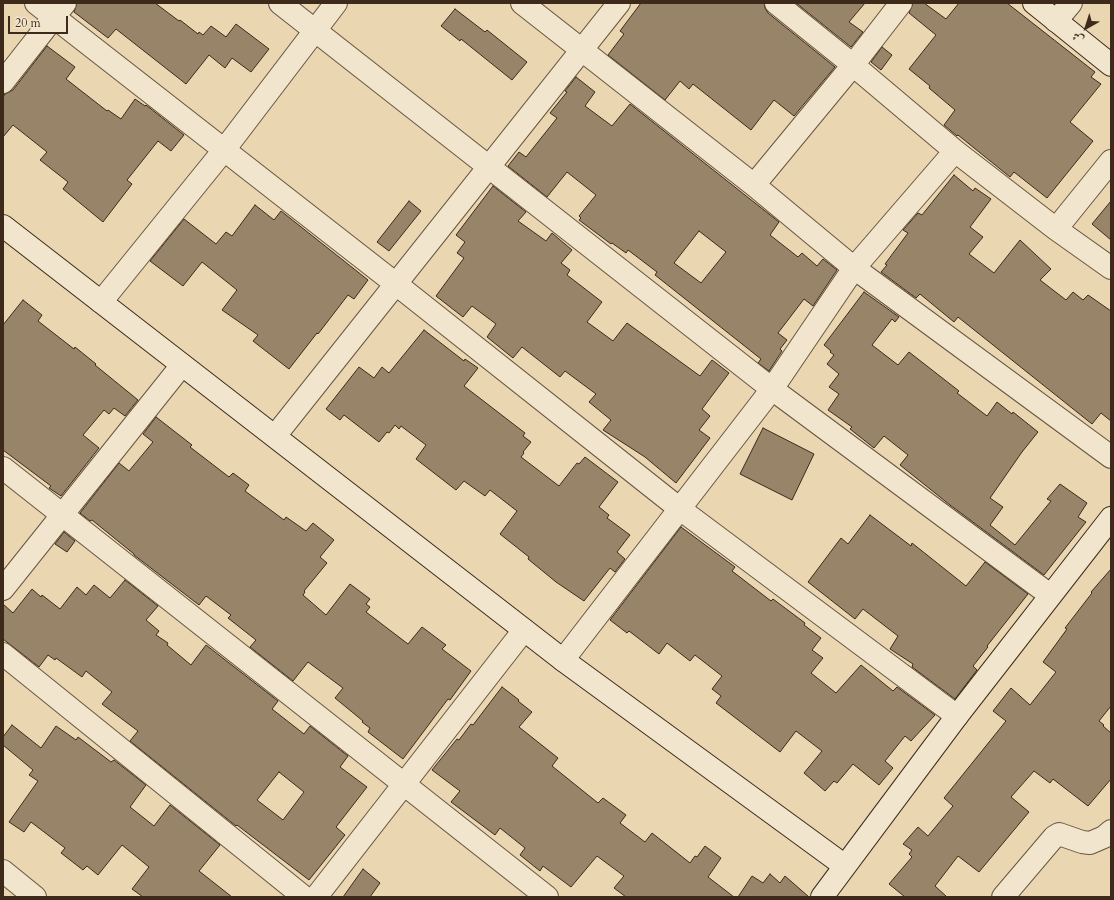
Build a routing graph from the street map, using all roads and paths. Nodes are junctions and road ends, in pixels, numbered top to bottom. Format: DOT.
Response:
graph roads {
  1 [pos="36,3"];
  2 [pos="280,3"];
  3 [pos="336,3"];
  4 [pos="522,3"];
  5 [pos="619,3"];
  6 [pos="776,3"];
  7 [pos="901,3"];
  8 [pos="1034,3"];
  9 [pos="1071,3"];
  10 [pos="60,10"];
  11 [pos="1056,21"];
  12 [pos="315,31"];
  13 [pos="581,50"];
  14 [pos="853,65"];
  15 [pos="1111,65"];
  16 [pos="3,82"];
  17 [pos="224,150"];
  18 [pos="955,151"];
  19 [pos="1111,161"];
  20 [pos="488,167"];
  21 [pos="754,185"];
  22 [pos="3,226"];
  23 [pos="1056,229"];
  24 [pos="854,268"];
  25 [pos="1111,268"];
  26 [pos="396,284"];
  27 [pos="101,302"];
  28 [pos="182,365"];
  29 [pos="772,389"];
  30 [pos="275,436"];
  31 [pos="1111,457"];
  32 [pos="3,468"];
  33 [pos="680,509"];
  34 [pos="62,514"];
  35 [pos="1111,518"];
  36 [pos="3,589"];
  37 [pos="1050,595"];
  38 [pos="524,630"];
  39 [pos="3,654"];
  40 [pos="563,660"];
  41 [pos="957,716"];
  42 [pos="404,784"];
  43 [pos="1111,831"];
  44 [pos="845,866"];
  45 [pos="3,871"];
  46 [pos="536,894"];
  47 [pos="35,897"];
  48 [pos="304,897"];
  49 [pos="316,897"];
  50 [pos="822,897"];
  51 [pos="1003,897"];
  1 -- 10 [label="street"];
  2 -- 12 [label="street"];
  3 -- 12 [label="street"];
  4 -- 13 [label="street"];
  5 -- 13 [label="street"];
  6 -- 14 [label="street"];
  7 -- 14 [label="street"];
  8 -- 11 [label="street"];
  9 -- 11 [label="street"];
  10 -- 16 [label="street"];
  10 -- 17 [label="street"];
  11 -- 15 [label="street"];
  12 -- 17 [label="street"];
  12 -- 20 [label="street"];
  13 -- 20 [label="street"];
  13 -- 21 [label="street"];
  14 -- 18 [label="street"];
  14 -- 21 [label="street"];
  17 -- 26 [label="street"];
  17 -- 27 [label="street"];
  18 -- 23 [label="street"];
  18 -- 24 [label="street"];
  19 -- 23 [label="street"];
  20 -- 26 [label="street"];
  20 -- 29 [label="street"];
  21 -- 24 [label="street"];
  22 -- 27 [label="street"];
  23 -- 25 [label="street"];
  24 -- 29 [label="street"];
  24 -- 31 [label="street"];
  26 -- 30 [label="street"];
  26 -- 33 [label="street"];
  27 -- 28 [label="street"];
  28 -- 30 [label="street"];
  28 -- 34 [label="street"];
  29 -- 33 [label="street"];
  29 -- 37 [label="street"];
  30 -- 38 [label="street"];
  32 -- 34 [label="street"];
  33 -- 40 [label="street"];
  33 -- 41 [label="street"];
  34 -- 36 [label="street"];
  34 -- 42 [label="street"];
  35 -- 37 [label="street"];
  37 -- 41 [label="street"];
  38 -- 40 [label="street"];
  38 -- 42 [label="street"];
  39 -- 48 [label="street"];
  40 -- 44 [label="street"];
  41 -- 44 [label="street"];
  42 -- 46 [label="street"];
  42 -- 49 [label="street"];
  43 -- 51 [label="street"];
  44 -- 50 [label="street"];
  45 -- 47 [label="street"];
}
